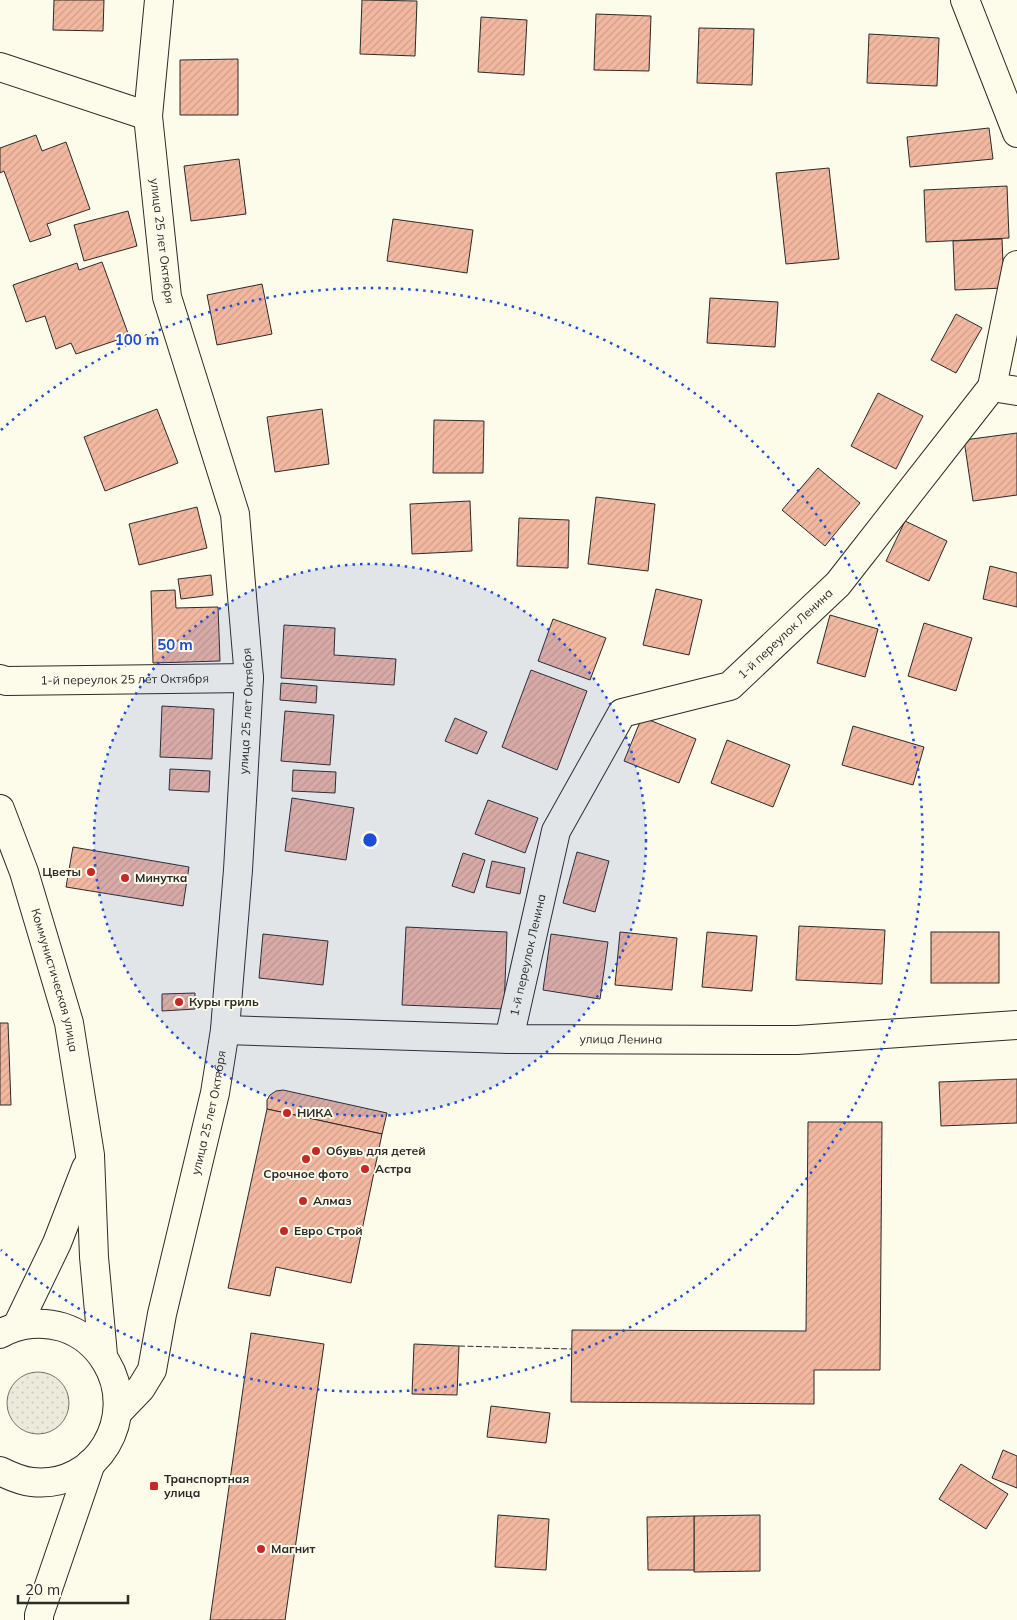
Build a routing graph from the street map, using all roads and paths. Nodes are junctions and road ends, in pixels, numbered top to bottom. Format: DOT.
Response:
graph roads {
  1 [pos="160,0"];
  2 [pos="965,0"];
  3 [pos="0,67"];
  4 [pos="148,116"];
  5 [pos="1017,133"];
  6 [pos="1017,265"];
  7 [pos="1004,389"];
  8 [pos="249,678"];
  9 [pos="0,679"];
  10 [pos="0,809"];
  11 [pos="1017,1025"];
  12 [pos="225,1030"];
  13 [pos="509,1039"];
  14 [pos="90,1155"];
  15 [pos="9,1330"];
  16 [pos="103,1356"];
  17 [pos="118,1412"];
  18 [pos="91,1463"];
  19 [pos="0,1471"];
  20 [pos="39,1620"];
  1 -- 4 [label="street, улица 25 лет Октября"];
  2 -- 5 [label="street"];
  3 -- 4 [label="street"];
  4 -- 8 [label="street, улица 25 лет Октября"];
  6 -- 7 [label="street, 1-й переулок Ленина"];
  7 -- 13 [label="street, 1-й переулок Ленина"];
  8 -- 9 [label="street, 1-й переулок 25 лет Октября"];
  8 -- 12 [label="street, улица 25 лет Октября"];
  10 -- 14 [label="street, Коммунистическая улица"];
  11 -- 13 [label="street, улица Ленина"];
  12 -- 13 [label="street, улица Ленина"];
  12 -- 17 [label="street, улица 25 лет Октября"];
  14 -- 15 [label="street, Коммунистическая улица"];
  14 -- 16 [label="street, Коммунистическая улица"];
  15 -- 16 [label="street"];
  16 -- 17 [label="street"];
  17 -- 18 [label="street"];
  18 -- 19 [label="street"];
  18 -- 20 [label="street"];
}
